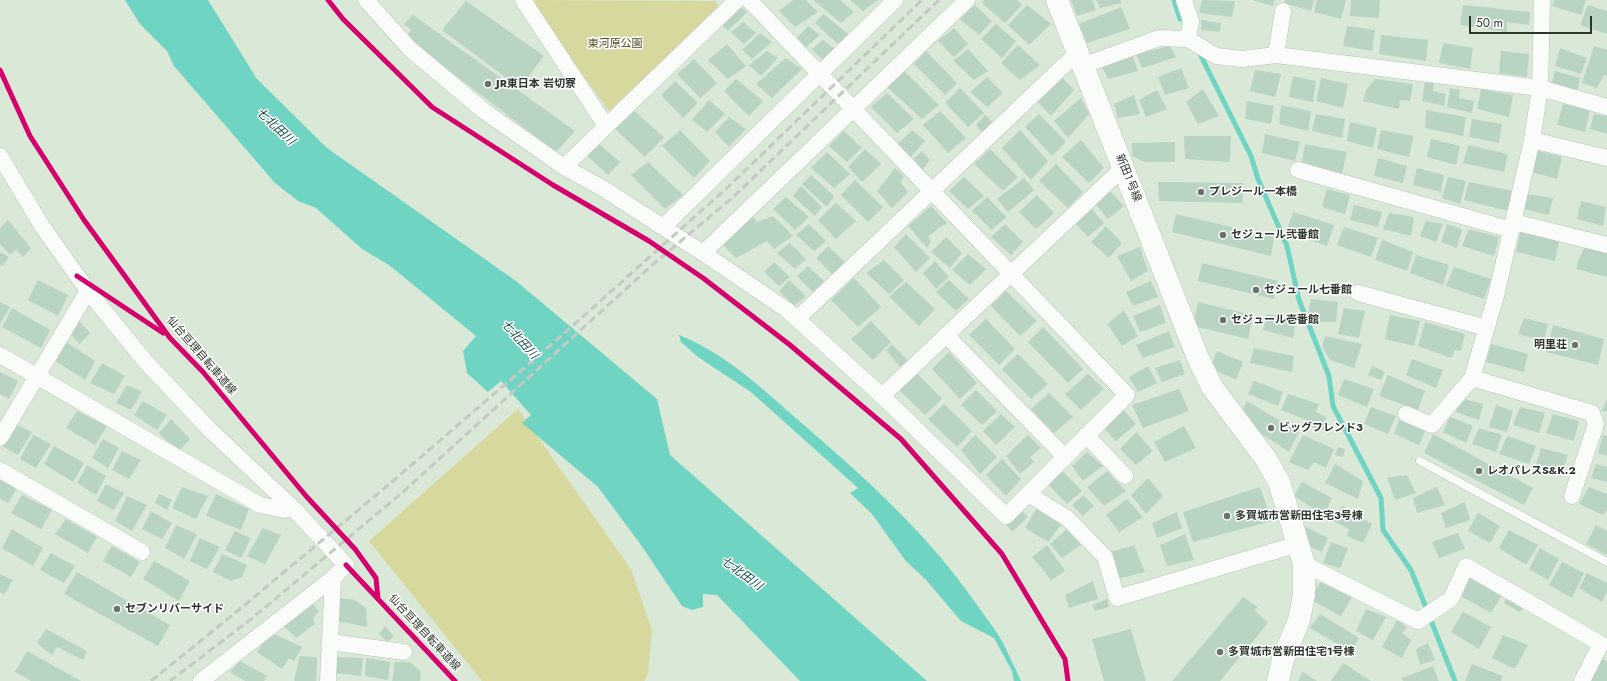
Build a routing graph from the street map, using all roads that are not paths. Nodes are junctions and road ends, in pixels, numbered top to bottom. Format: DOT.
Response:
graph roads {
  1 [pos="366,0"];
  2 [pos="523,0"];
  3 [pos="737,0"];
  4 [pos="749,0"];
  5 [pos="895,0"];
  6 [pos="967,0"];
  7 [pos="1056,0"];
  8 [pos="1184,0"];
  9 [pos="1542,0"];
  10 [pos="1283,11"];
  11 [pos="1188,39"];
  12 [pos="1276,54"];
  13 [pos="1079,59"];
  14 [pos="818,74"];
  15 [pos="1540,88"];
  16 [pos="1607,107"];
  17 [pos="854,109"];
  18 [pos="606,126"];
  19 [pos="1532,140"];
  20 [pos="0,156"];
  21 [pos="1607,158"];
  22 [pos="564,167"];
  23 [pos="1124,167"];
  24 [pos="1298,170"];
  25 [pos="933,192"];
  26 [pos="1513,226"];
  27 [pos="663,227"];
  28 [pos="1607,245"];
  29 [pos="703,253"];
  30 [pos="1011,273"];
  31 [pos="88,291"];
  32 [pos="1358,293"];
  33 [pos="797,319"];
  34 [pos="1487,328"];
  35 [pos="946,335"];
  36 [pos="0,355"];
  37 [pos="36,377"];
  38 [pos="1472,378"];
  39 [pos="882,396"];
  40 [pos="1406,414"];
  41 [pos="1601,426"];
  42 [pos="1086,435"];
  43 [pos="0,438"];
  44 [pos="1065,457"];
  45 [pos="1420,460"];
  46 [pos="0,470"];
  47 [pos="1125,476"];
  48 [pos="1028,494"];
  49 [pos="1572,496"];
  50 [pos="293,508"];
  51 [pos="142,552"];
  52 [pos="1301,554"];
  53 [pos="1607,562"];
  54 [pos="332,578"];
  55 [pos="330,642"];
  56 [pos="404,652"];
  57 [pos="201,681"];
  58 [pos="328,681"];
  59 [pos="1278,681"];
  60 [pos="1582,681"];
  1 -- 22 [label="street"];
  2 -- 18 [label="street"];
  3 -- 18 [label="street"];
  4 -- 14 [label="street"];
  5 -- 14 [label="street"];
  6 -- 17 [label="street"];
  7 -- 13 [label="street, 新田１号線"];
  8 -- 11 [label="street"];
  9 -- 15 [label="street"];
  10 -- 12 [label="street"];
  11 -- 12 [label="street"];
  11 -- 13 [label="street"];
  12 -- 15 [label="street"];
  13 -- 23 [label="street, 新田１号線"];
  13 -- 25 [label="street"];
  14 -- 17 [label="street"];
  14 -- 27 [label="street"];
  15 -- 16 [label="street"];
  15 -- 19 [label="street"];
  17 -- 25 [label="street"];
  17 -- 29 [label="street"];
  18 -- 22 [label="street"];
  19 -- 21 [label="street"];
  19 -- 26 [label="street"];
  20 -- 31 [label="street"];
  22 -- 27 [label="street"];
  23 -- 30 [label="street"];
  23 -- 52 [label="street, 新田１号線"];
  24 -- 26 [label="street"];
  25 -- 30 [label="street"];
  25 -- 33 [label="street"];
  26 -- 28 [label="street"];
  26 -- 34 [label="street"];
  27 -- 29 [label="street"];
  29 -- 33 [label="street"];
  30 -- 35 [label="street"];
  30 -- 42 [label="street"];
  31 -- 37 [label="street"];
  31 -- 50 [label="street"];
  32 -- 34 [label="street"];
  33 -- 39 [label="street"];
  34 -- 38 [label="street"];
  35 -- 39 [label="street"];
  35 -- 44 [label="street"];
  36 -- 37 [label="street"];
  37 -- 43 [label="street"];
  37 -- 50 [label="street"];
  38 -- 40 [label="street"];
  38 -- 41 [label="street"];
  39 -- 48 [label="street"];
  41 -- 49 [label="street"];
  42 -- 44 [label="street"];
  42 -- 47 [label="street"];
  44 -- 48 [label="street"];
  45 -- 53 [label="lane"];
  46 -- 51 [label="street"];
  48 -- 52 [label="street"];
  50 -- 54 [label="street"];
  52 -- 59 [label="street, 新田１号線"];
  52 -- 60 [label="street"];
  54 -- 55 [label="street"];
  54 -- 57 [label="street"];
  55 -- 56 [label="street"];
  55 -- 58 [label="street"];
}
